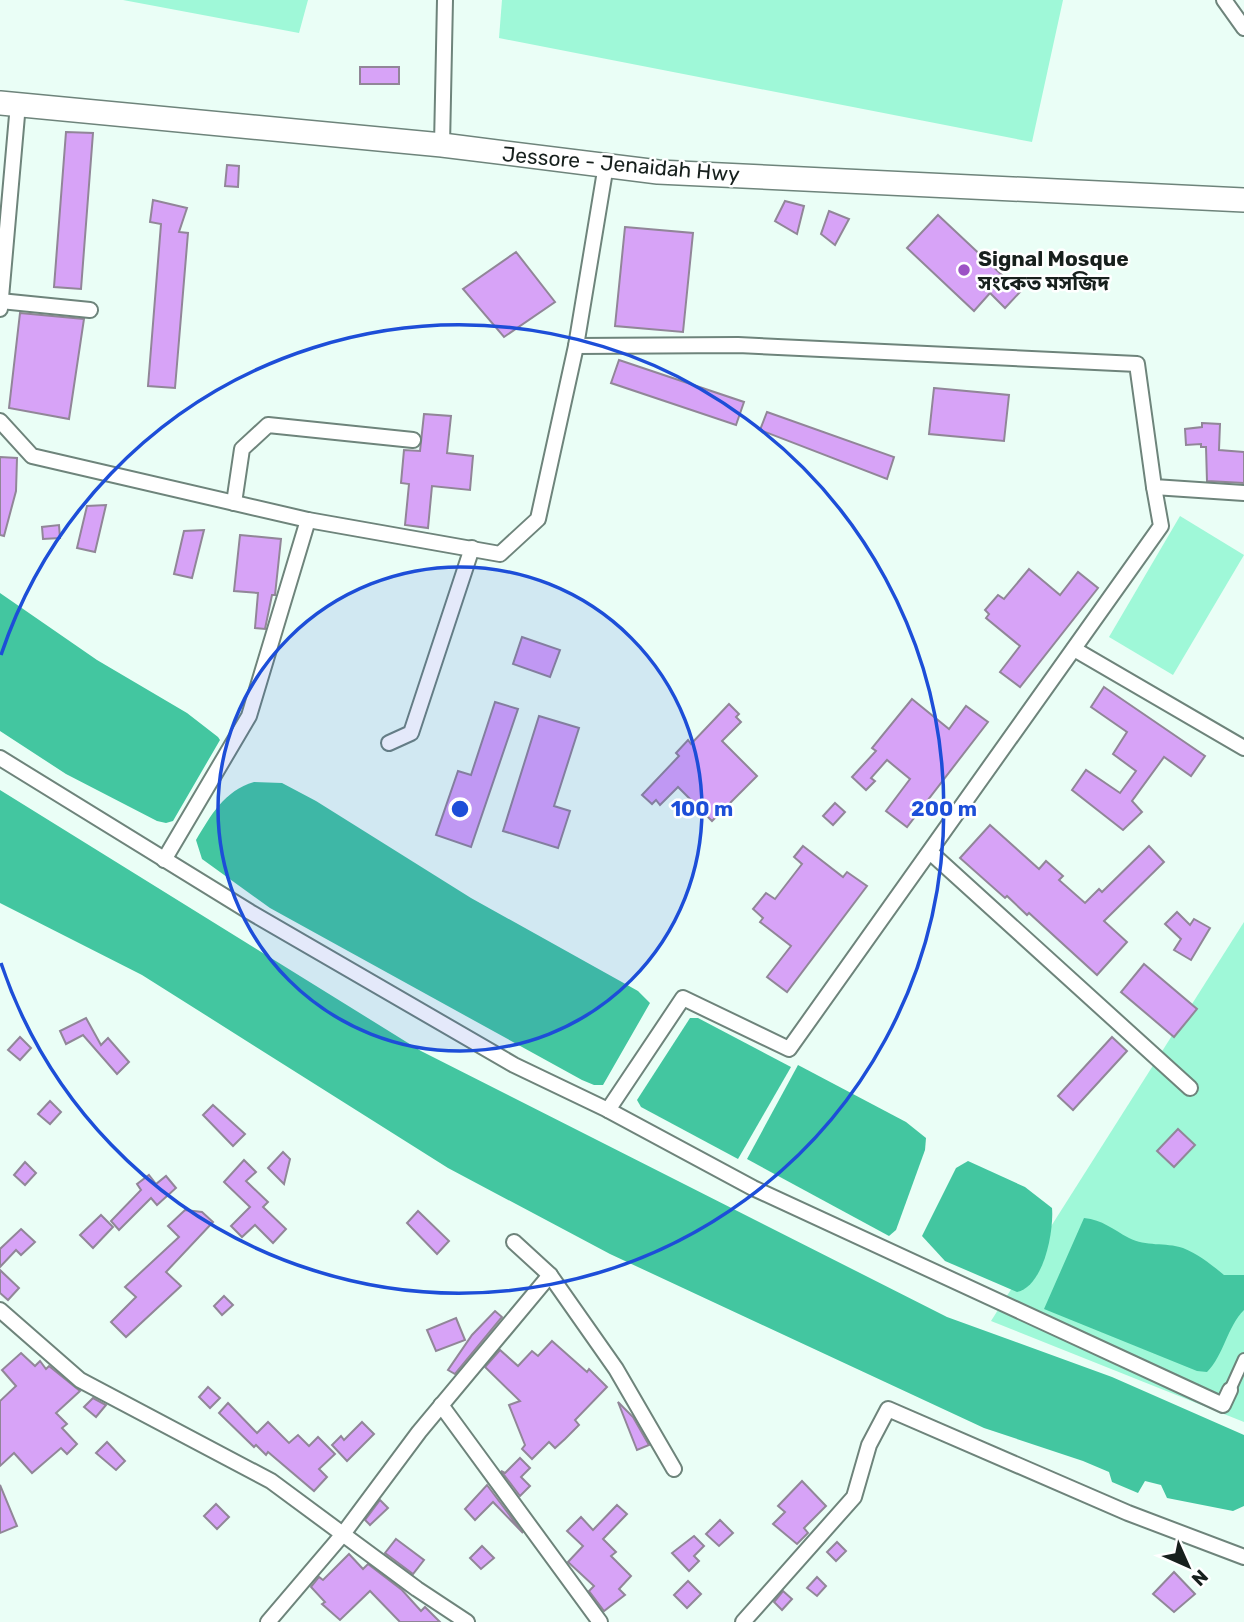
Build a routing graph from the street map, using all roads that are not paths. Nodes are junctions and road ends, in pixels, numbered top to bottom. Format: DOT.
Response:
graph roads {
  1 [pos="445,0"];
  2 [pos="1224,0"];
  3 [pos="1244,28"];
  4 [pos="9,103"];
  5 [pos="442,145"];
  6 [pos="606,165"];
  7 [pos="1244,200"];
  8 [pos="0,301"];
  9 [pos="0,309"];
  10 [pos="90,310"];
  11 [pos="576,346"];
  12 [pos="0,421"];
  13 [pos="413,440"];
  14 [pos="1154,487"];
  15 [pos="1244,493"];
  16 [pos="234,503"];
  17 [pos="308,520"];
  18 [pos="472,548"];
  19 [pos="1074,649"];
  20 [pos="389,743"];
  21 [pos="1244,748"];
  22 [pos="0,758"];
  23 [pos="930,852"];
  24 [pos="164,860"];
  25 [pos="1190,1088"];
  26 [pos="608,1110"];
  27 [pos="514,1242"];
  28 [pos="551,1275"];
  29 [pos="0,1310"];
  30 [pos="1244,1359"];
  31 [pos="1230,1390"];
  32 [pos="441,1405"];
  33 [pos="674,1469"];
  34 [pos="343,1534"];
  35 [pos="1244,1557"];
  36 [pos="268,1622"];
  37 [pos="467,1622"];
  38 [pos="600,1622"];
  39 [pos="743,1622"];
  1 -- 5 [label="street"];
  2 -- 3 [label="street"];
  4 -- 5 [label="highway, Jessore - Jenaidah Hwy"];
  4 -- 8 [label="street"];
  5 -- 6 [label="highway, Jessore - Jenaidah Hwy"];
  6 -- 7 [label="highway, Jessore - Jenaidah Hwy"];
  6 -- 11 [label="street"];
  8 -- 9 [label="street"];
  8 -- 10 [label="street"];
  11 -- 14 [label="street"];
  11 -- 18 [label="street"];
  12 -- 16 [label="street"];
  13 -- 16 [label="street"];
  14 -- 15 [label="street"];
  14 -- 19 [label="street"];
  16 -- 17 [label="street"];
  17 -- 18 [label="street"];
  17 -- 24 [label="street"];
  18 -- 20 [label="street"];
  19 -- 21 [label="street"];
  19 -- 23 [label="street"];
  22 -- 24 [label="street"];
  23 -- 25 [label="street"];
  23 -- 26 [label="street"];
  24 -- 26 [label="street"];
  26 -- 31 [label="street"];
  27 -- 28 [label="street"];
  28 -- 32 [label="street"];
  28 -- 33 [label="street"];
  29 -- 34 [label="street"];
  30 -- 31 [label="street"];
  32 -- 34 [label="street"];
  32 -- 38 [label="street"];
  34 -- 36 [label="street"];
  34 -- 37 [label="street"];
  35 -- 39 [label="street"];
}
